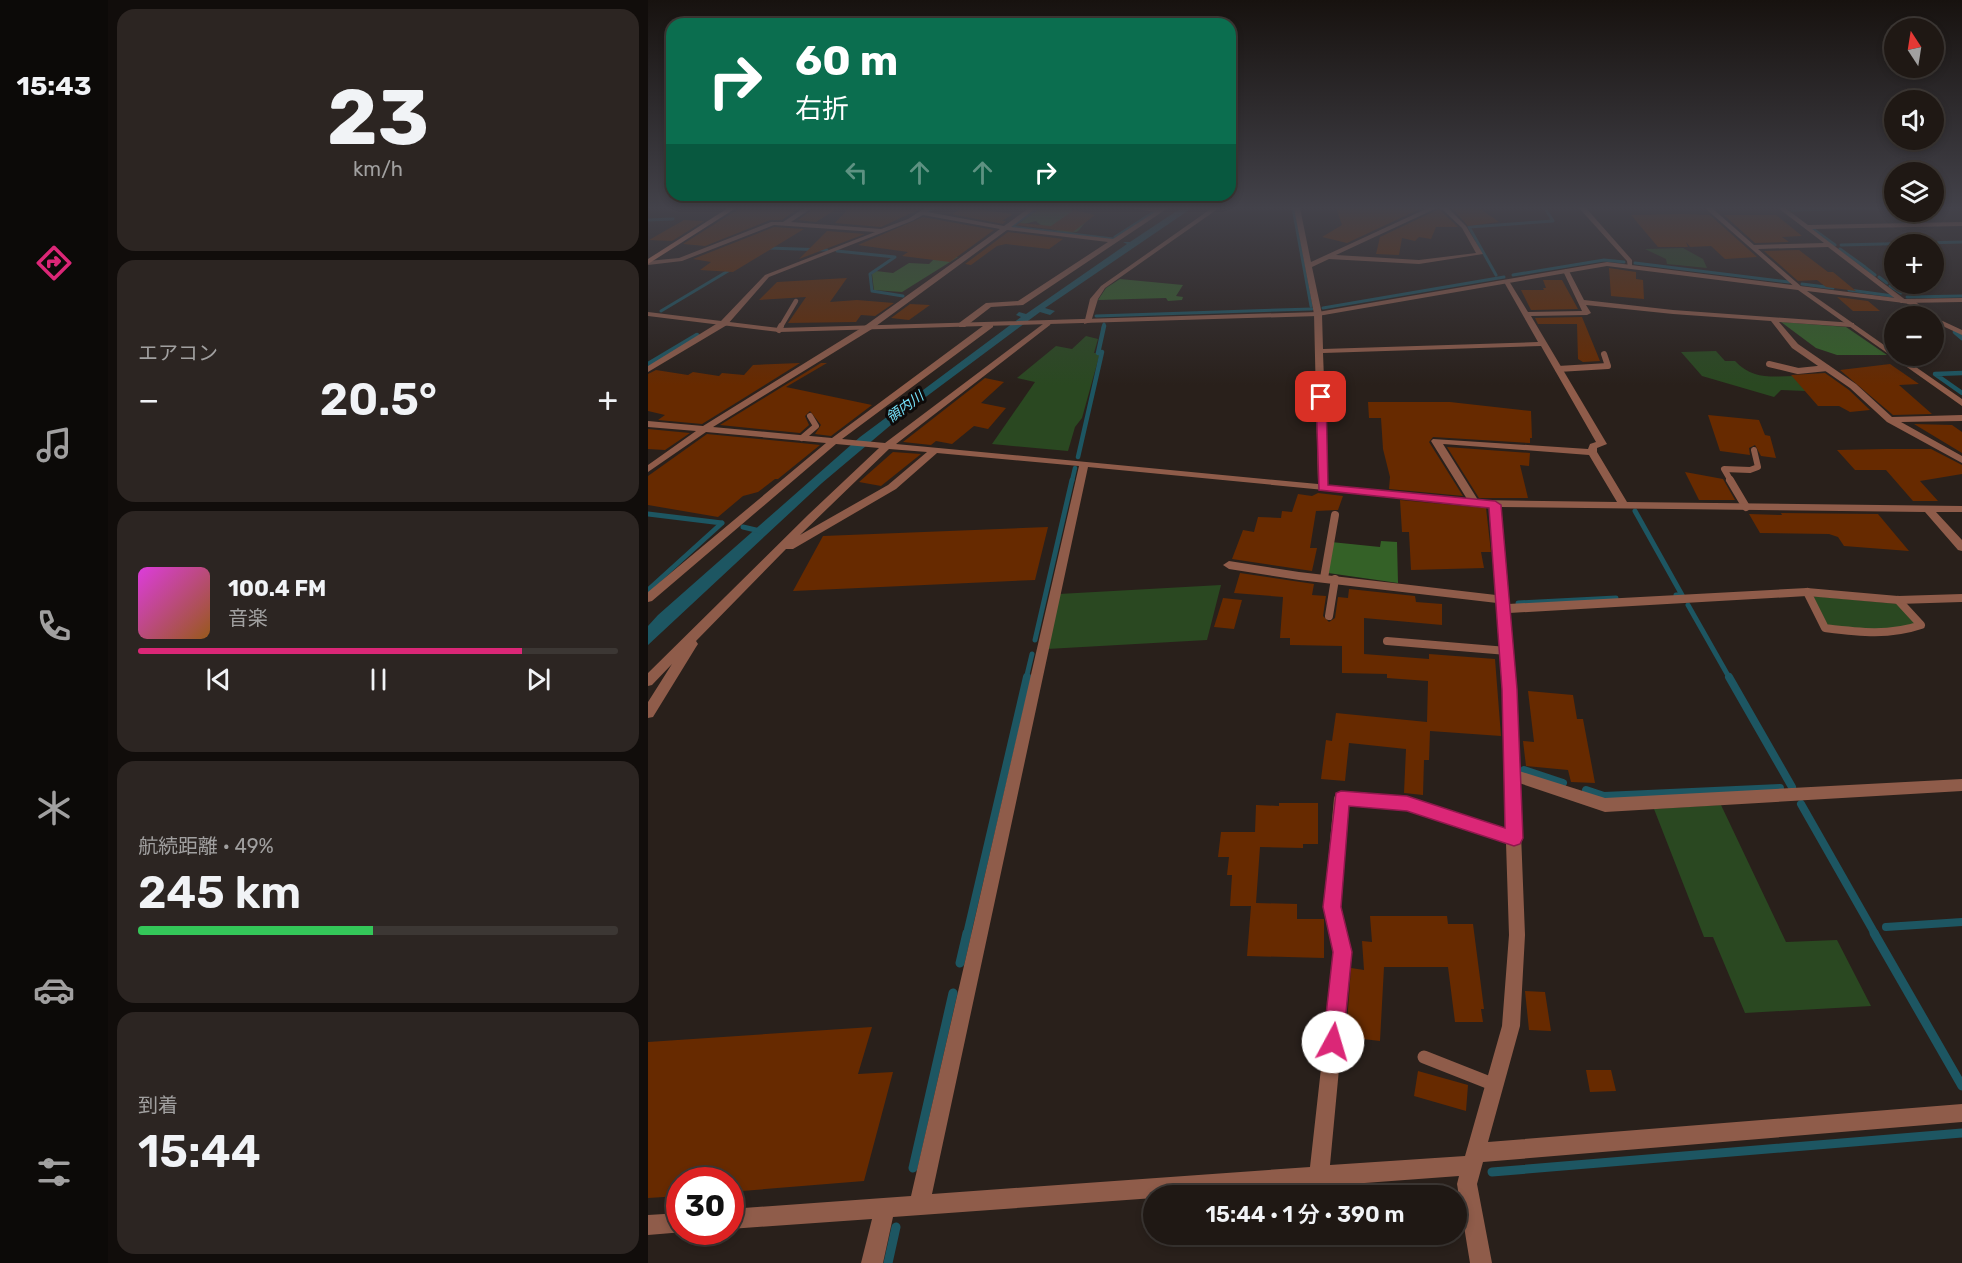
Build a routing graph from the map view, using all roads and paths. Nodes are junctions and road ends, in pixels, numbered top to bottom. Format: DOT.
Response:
graph roads {
  1 [pos="1308,266"];
  2 [pos="790,267"];
  3 [pos="952,267"];
  4 [pos="1075,267"];
  5 [pos="1132,267"];
  6 [pos="1590,267"];
  7 [pos="1630,267"];
  8 [pos="1775,267"];
  9 [pos="1860,267"];
  10 [pos="1566,271"];
  11 [pos="1507,282"];
  12 [pos="1799,288"];
  13 [pos="1962,300"];
  14 [pos="796,301"];
  15 [pos="1581,302"];
  16 [pos="1907,302"];
  17 [pos="1914,306"];
  18 [pos="648,314"];
  19 [pos="1318,314"];
  20 [pos="1526,314"];
  21 [pos="1773,319"];
  22 [pos="1087,322"];
  23 [pos="724,323"];
  24 [pos="1045,323"];
  25 [pos="1944,324"];
  26 [pos="962,325"];
  27 [pos="992,325"];
  28 [pos="1851,325"];
  29 [pos="869,327"];
  30 [pos="779,330"];
  31 [pos="1962,333"];
  32 [pos="1544,344"];
  33 [pos="1320,351"];
  34 [pos="1604,354"];
  35 [pos="1769,364"];
  36 [pos="1827,368"];
  37 [pos="1558,369"];
  38 [pos="648,370"];
  39 [pos="1962,403"];
  40 [pos="810,416"];
  41 [pos="1962,418"];
  42 [pos="1890,420"];
  43 [pos="648,424"];
  44 [pos="704,429"];
  45 [pos="802,438"];
  46 [pos="839,441"];
  47 [pos="883,446"];
  48 [pos="935,450"];
  49 [pos="1754,450"];
  50 [pos="1592,452"];
  51 [pos="1962,460"];
  52 [pos="1084,464"];
  53 [pos="648,469"];
  54 [pos="1323,488"];
  55 [pos="1475,503"];
  56 [pos="1495,505"];
  57 [pos="1625,506"];
  58 [pos="1746,507"];
  59 [pos="1927,508"];
  60 [pos="1962,508"];
  61 [pos="1335,515"];
  62 [pos="1962,546"];
  63 [pos="773,555"];
  64 [pos="1229,565"];
  65 [pos="1329,578"];
  66 [pos="1807,592"];
  67 [pos="648,598"];
  68 [pos="1962,598"];
  69 [pos="1899,600"];
  70 [pos="1503,604"];
  71 [pos="1329,616"];
  72 [pos="705,622"];
  73 [pos="1387,641"];
  74 [pos="1507,651"];
  75 [pos="648,681"];
  76 [pos="648,713"];
  77 [pos="1512,775"];
  78 [pos="1962,785"];
  79 [pos="1514,838"];
  80 [pos="1424,1057"];
  81 [pos="1494,1085"];
  82 [pos="1962,1113"];
  83 [pos="1474,1159"];
  84 [pos="1319,1177"];
  85 [pos="919,1206"];
  86 [pos="885,1208"];
  87 [pos="744,1219"];
  88 [pos="666,1224"];
  89 [pos="648,1225"];
  90 [pos="872,1263"];
  91 [pos="1481,1263"];
  1 -- 19 [label="street"];
  2 -- 23 [label="street"];
  3 -- 29 [label="street"];
  4 -- 26 [label="street"];
  5 -- 22 [label="street"];
  6 -- 10 [label="street"];
  7 -- 12 [label="street"];
  8 -- 12 [label="street"];
  9 -- 16 [label="street"];
  10 -- 11 [label="street"];
  10 -- 15 [label="street"];
  11 -- 19 [label="street"];
  11 -- 20 [label="street"];
  12 -- 16 [label="street"];
  12 -- 28 [label="street"];
  13 -- 16 [label="street"];
  14 -- 30 [label="lane"];
  15 -- 20 [label="street"];
  15 -- 21 [label="street"];
  16 -- 17 [label="street"];
  18 -- 23 [label="street"];
  19 -- 22 [label="street"];
  19 -- 33 [label="street"];
  20 -- 32 [label="street"];
  21 -- 28 [label="street"];
  21 -- 36 [label="street"];
  22 -- 24 [label="street"];
  23 -- 30 [label="street"];
  23 -- 38 [label="street"];
  24 -- 27 [label="street"];
  24 -- 47 [label="street"];
  25 -- 31 [label="street"];
  26 -- 27 [label="street"];
  26 -- 29 [label="street"];
  27 -- 46 [label="street"];
  28 -- 39 [label="street"];
  29 -- 30 [label="street"];
  29 -- 44 [label="street"];
  32 -- 33 [label="street"];
  32 -- 37 [label="street"];
  33 -- 54 [label="street"];
  34 -- 37 [label="lane"];
  35 -- 36 [label="lane"];
  36 -- 42 [label="street"];
  37 -- 50 [label="street"];
  40 -- 45 [label="lane"];
  41 -- 42 [label="street"];
  42 -- 51 [label="street"];
  43 -- 44 [label="street"];
  44 -- 45 [label="street"];
  44 -- 53 [label="street"];
  45 -- 46 [label="street"];
  46 -- 47 [label="street"];
  46 -- 67 [label="street"];
  47 -- 48 [label="street"];
  47 -- 63 [label="street"];
  48 -- 52 [label="street"];
  48 -- 63 [label="street"];
  49 -- 58 [label="lane"];
  50 -- 55 [label="street"];
  50 -- 57 [label="street"];
  52 -- 54 [label="street"];
  52 -- 85 [label="street"];
  54 -- 55 [label="street"];
  55 -- 56 [label="street"];
  56 -- 57 [label="street"];
  56 -- 70 [label="street"];
  57 -- 58 [label="street"];
  58 -- 59 [label="street"];
  59 -- 60 [label="street"];
  59 -- 62 [label="street"];
  61 -- 65 [label="lane"];
  63 -- 72 [label="street"];
  64 -- 65 [label="street"];
  65 -- 70 [label="street"];
  65 -- 71 [label="lane"];
  66 -- 69 [label="street"];
  66 -- 69 [label="lane"];
  66 -- 70 [label="street"];
  68 -- 69 [label="street"];
  70 -- 74 [label="street"];
  72 -- 75 [label="street"];
  72 -- 76 [label="street"];
  73 -- 74 [label="lane"];
  74 -- 77 [label="street"];
  77 -- 78 [label="street"];
  77 -- 79 [label="street"];
  79 -- 81 [label="street"];
  79 -- 84 [label="street"];
  80 -- 81 [label="lane"];
  81 -- 83 [label="street"];
  82 -- 83 [label="street"];
  83 -- 84 [label="street"];
  83 -- 91 [label="street"];
  84 -- 85 [label="street"];
  85 -- 86 [label="street"];
  86 -- 87 [label="street"];
  86 -- 90 [label="street"];
  88 -- 89 [label="street"];
}
